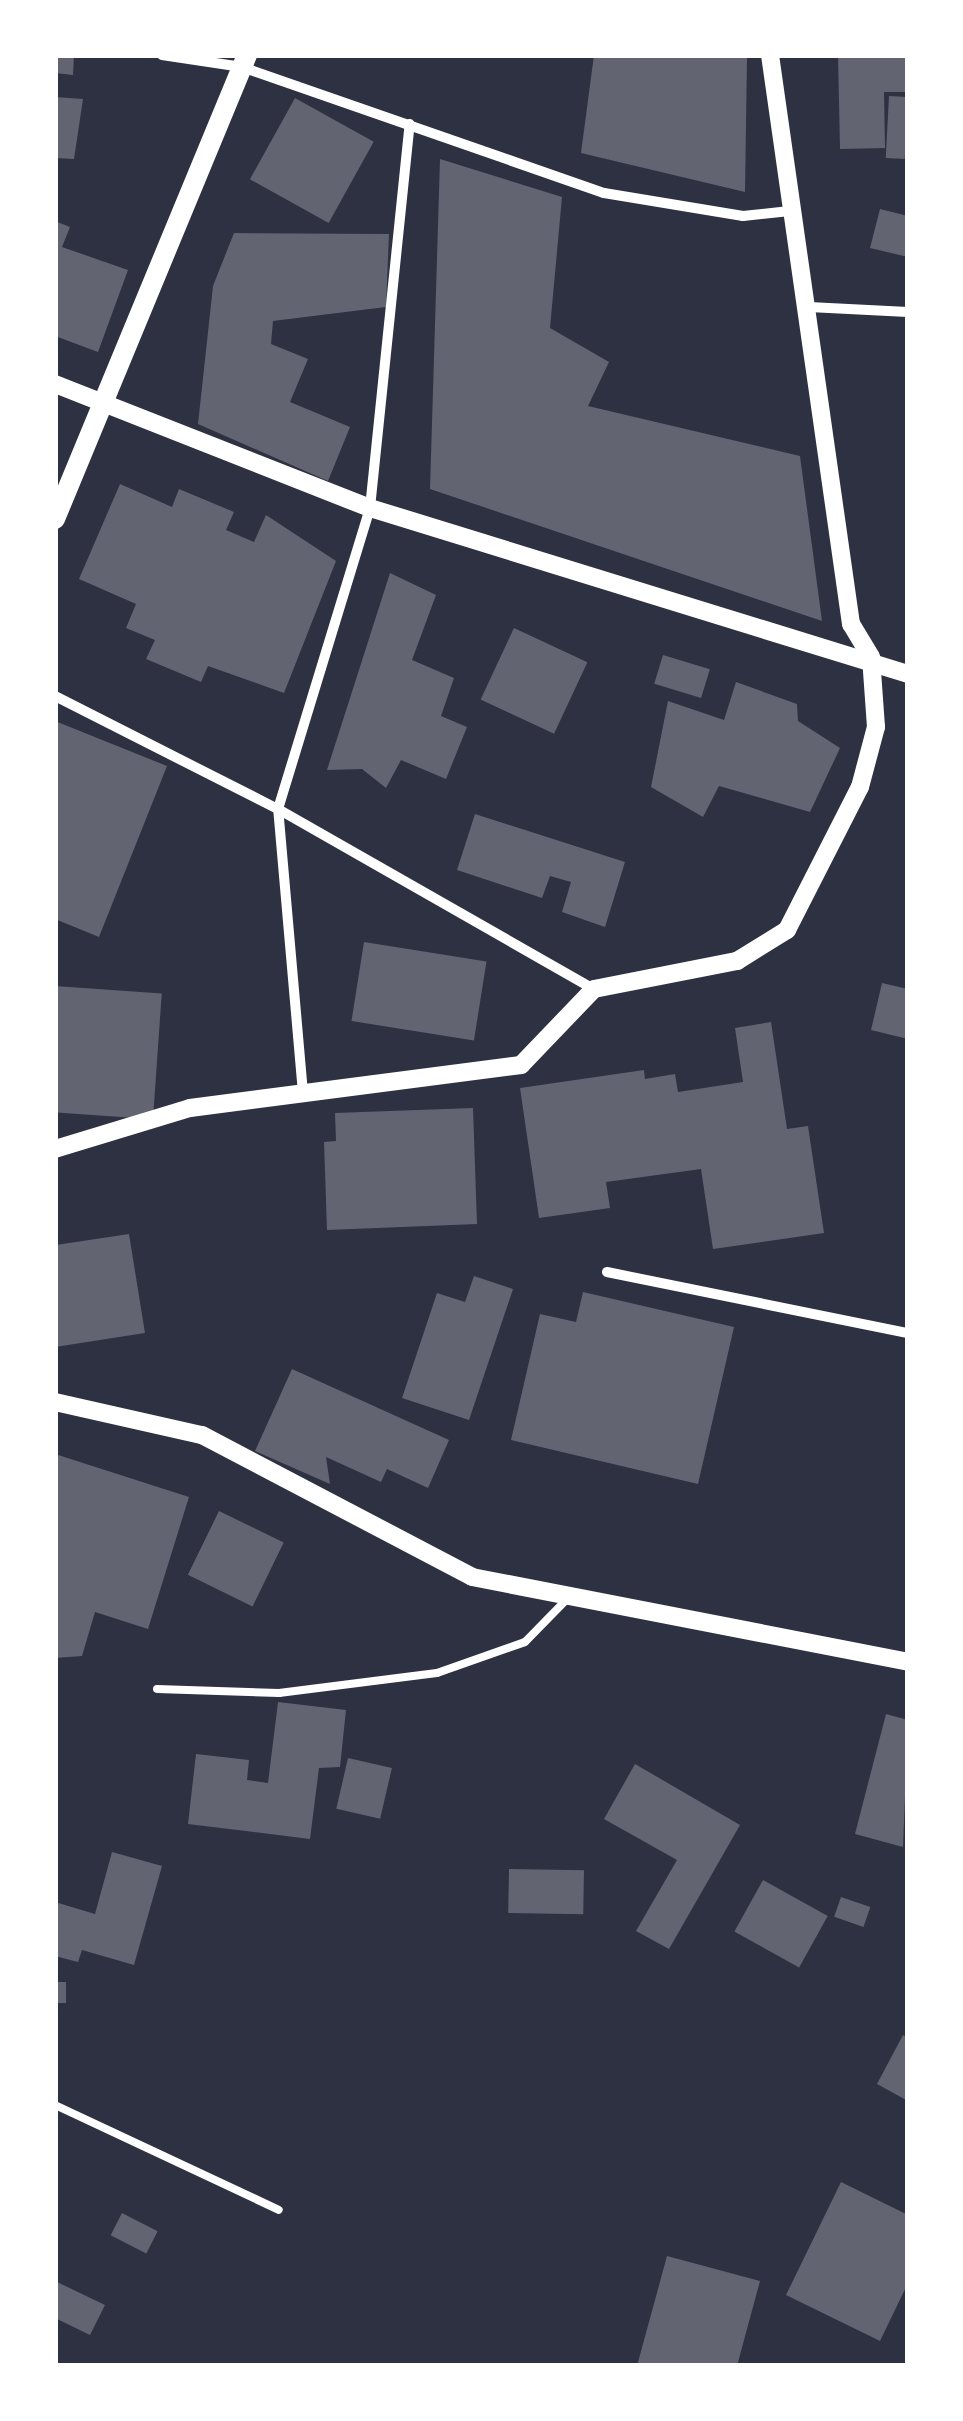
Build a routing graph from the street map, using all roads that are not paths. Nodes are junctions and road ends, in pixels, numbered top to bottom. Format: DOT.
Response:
graph roads {
  1 [pos="162,55"];
  2 [pos="770,55"];
  3 [pos="245,61"];
  4 [pos="410,124"];
  5 [pos="790,211"];
  6 [pos="808,308"];
  7 [pos="908,312"];
  8 [pos="55,384"];
  9 [pos="106,404"];
  10 [pos="370,508"];
  11 [pos="55,519"];
  12 [pos="871,657"];
  13 [pos="908,674"];
  14 [pos="55,696"];
  15 [pos="278,808"];
  16 [pos="594,990"];
  17 [pos="303,1093"];
  18 [pos="55,1150"];
  19 [pos="608,1272"];
  20 [pos="908,1332"];
  21 [pos="55,1402"];
  22 [pos="570,1596"];
  23 [pos="908,1662"];
  24 [pos="157,1688"];
  25 [pos="55,2105"];
  26 [pos="279,2210"];
  1 -- 3 [label="street"];
  2 -- 5 [label="street"];
  3 -- 4 [label="street"];
  3 -- 9 [label="main road"];
  4 -- 5 [label="street"];
  4 -- 10 [label="street"];
  5 -- 6 [label="street"];
  6 -- 7 [label="street"];
  6 -- 12 [label="street"];
  8 -- 9 [label="street"];
  9 -- 10 [label="street"];
  9 -- 11 [label="main road"];
  10 -- 12 [label="street"];
  10 -- 15 [label="street"];
  12 -- 13 [label="street"];
  12 -- 16 [label="street"];
  14 -- 15 [label="street"];
  15 -- 16 [label="street"];
  15 -- 17 [label="street"];
  16 -- 17 [label="street"];
  17 -- 18 [label="street"];
  19 -- 20 [label="street"];
  21 -- 22 [label="street"];
  22 -- 23 [label="street"];
  22 -- 24 [label="lane"];
  25 -- 26 [label="lane"];
}
